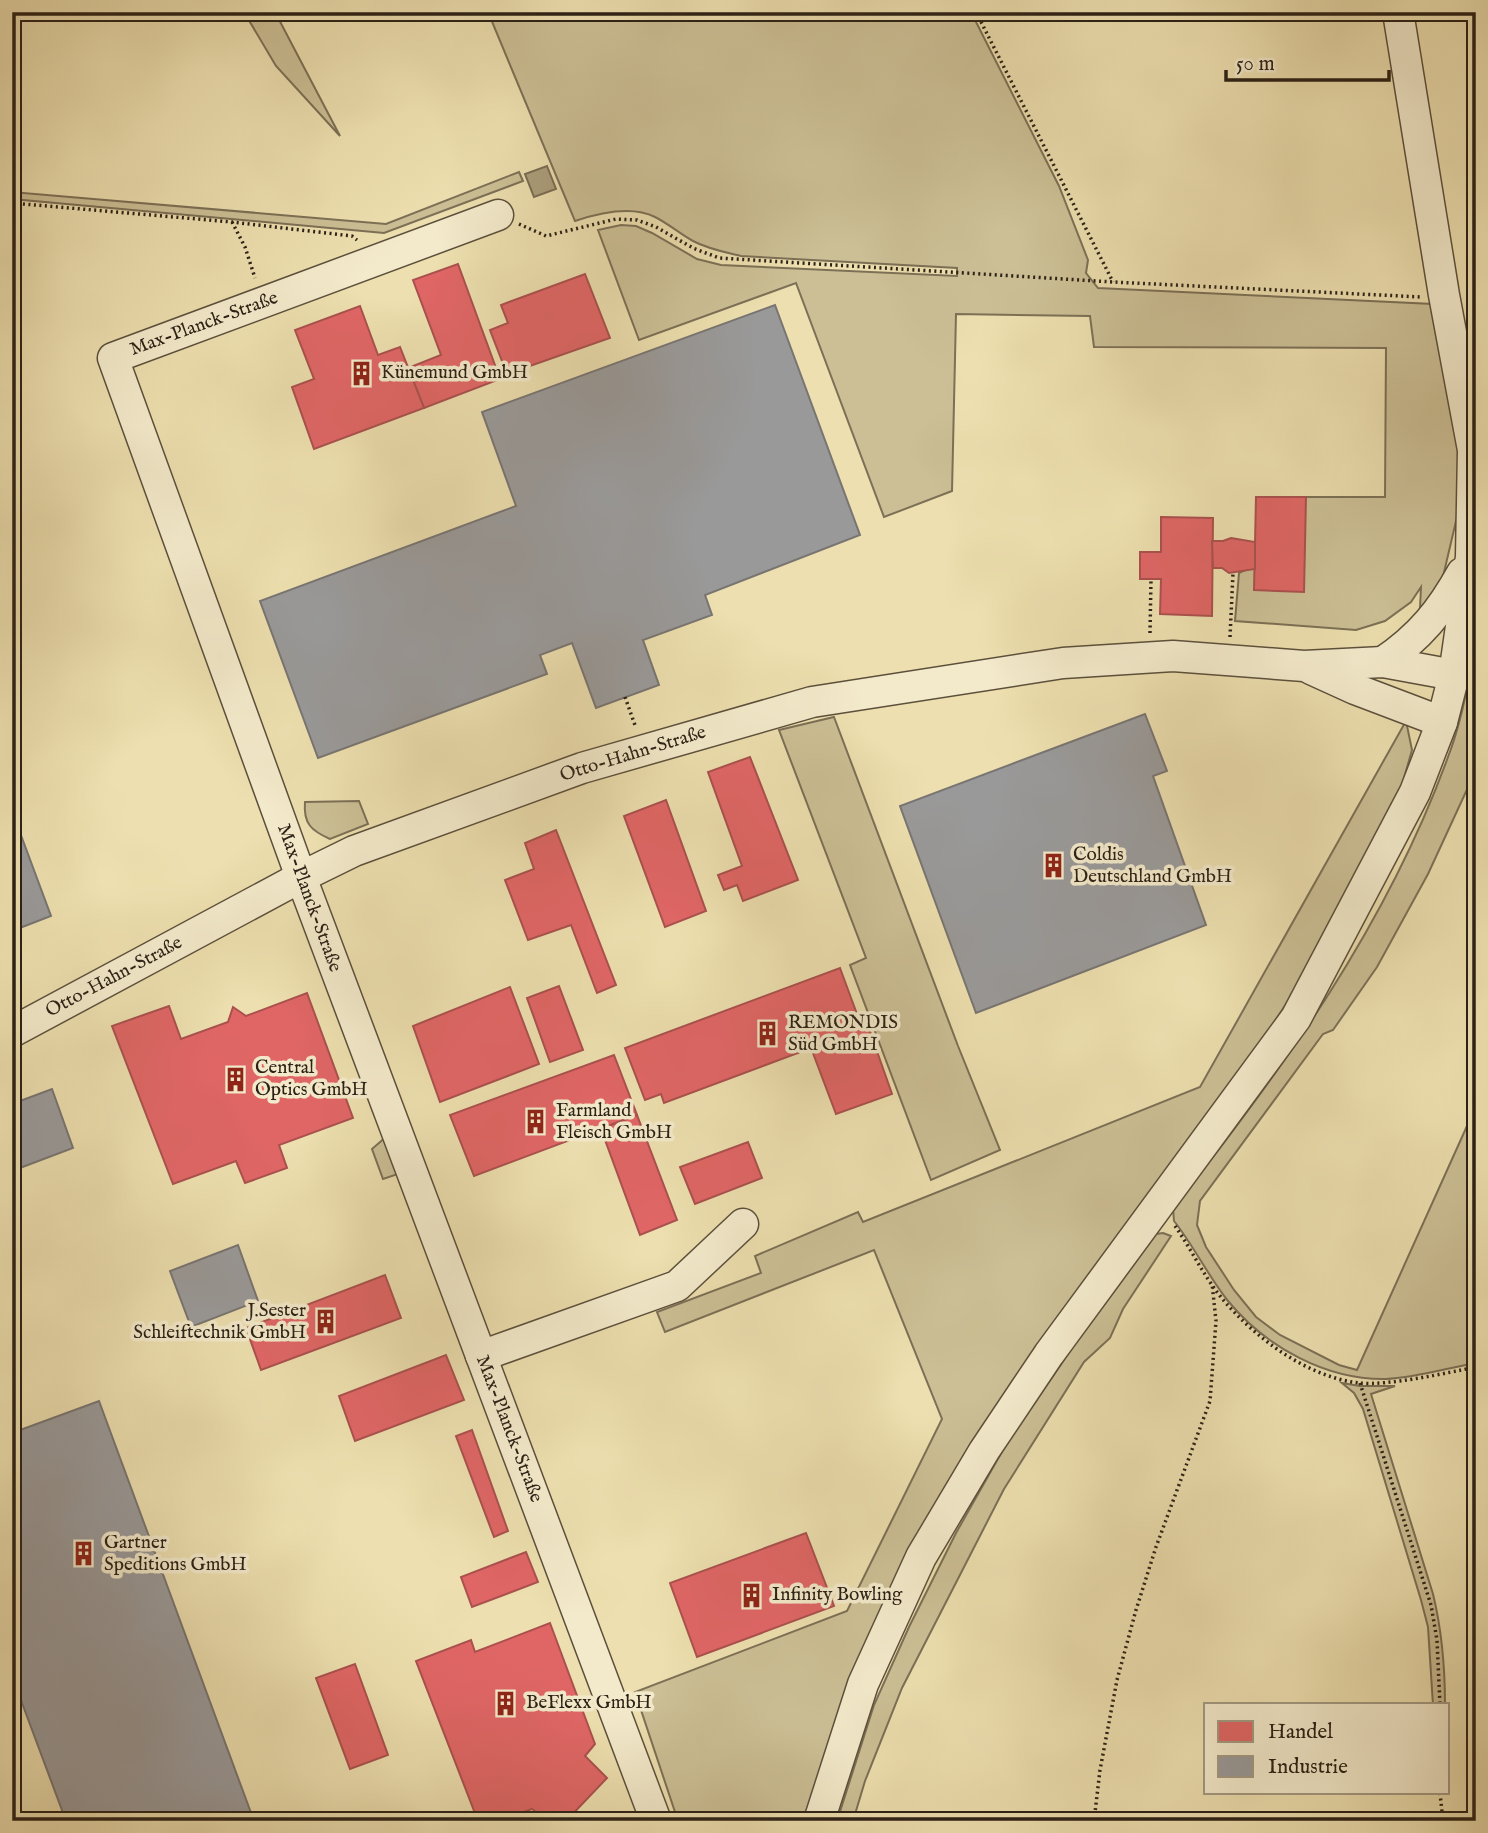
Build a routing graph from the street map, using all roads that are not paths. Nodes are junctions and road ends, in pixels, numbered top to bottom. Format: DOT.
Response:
graph roads {
  1 [pos="1398,12"];
  2 [pos="498,215"];
  3 [pos="1471,557"];
  4 [pos="1383,662"];
  5 [pos="1304,666"];
  6 [pos="1454,675"];
  7 [pos="1442,722"];
  8 [pos="300,877"];
  9 [pos="12,1032"];
  10 [pos="743,1224"];
  11 [pos="481,1356"];
  12 [pos="656,1821"];
  13 [pos="819,1821"];
  1 -- 3 [label="street"];
  2 -- 8 [label="street, Max-Planck-Straße"];
  3 -- 4 [label="street"];
  3 -- 6 [label="street"];
  4 -- 5 [label="street"];
  4 -- 6 [label="street"];
  5 -- 7 [label="street"];
  5 -- 8 [label="street, Otto-Hahn-Straße"];
  6 -- 7 [label="street"];
  7 -- 13 [label="street"];
  8 -- 9 [label="street, Otto-Hahn-Straße"];
  8 -- 11 [label="street, Max-Planck-Straße"];
  10 -- 11 [label="street"];
  11 -- 12 [label="street, Max-Planck-Straße"];
}
